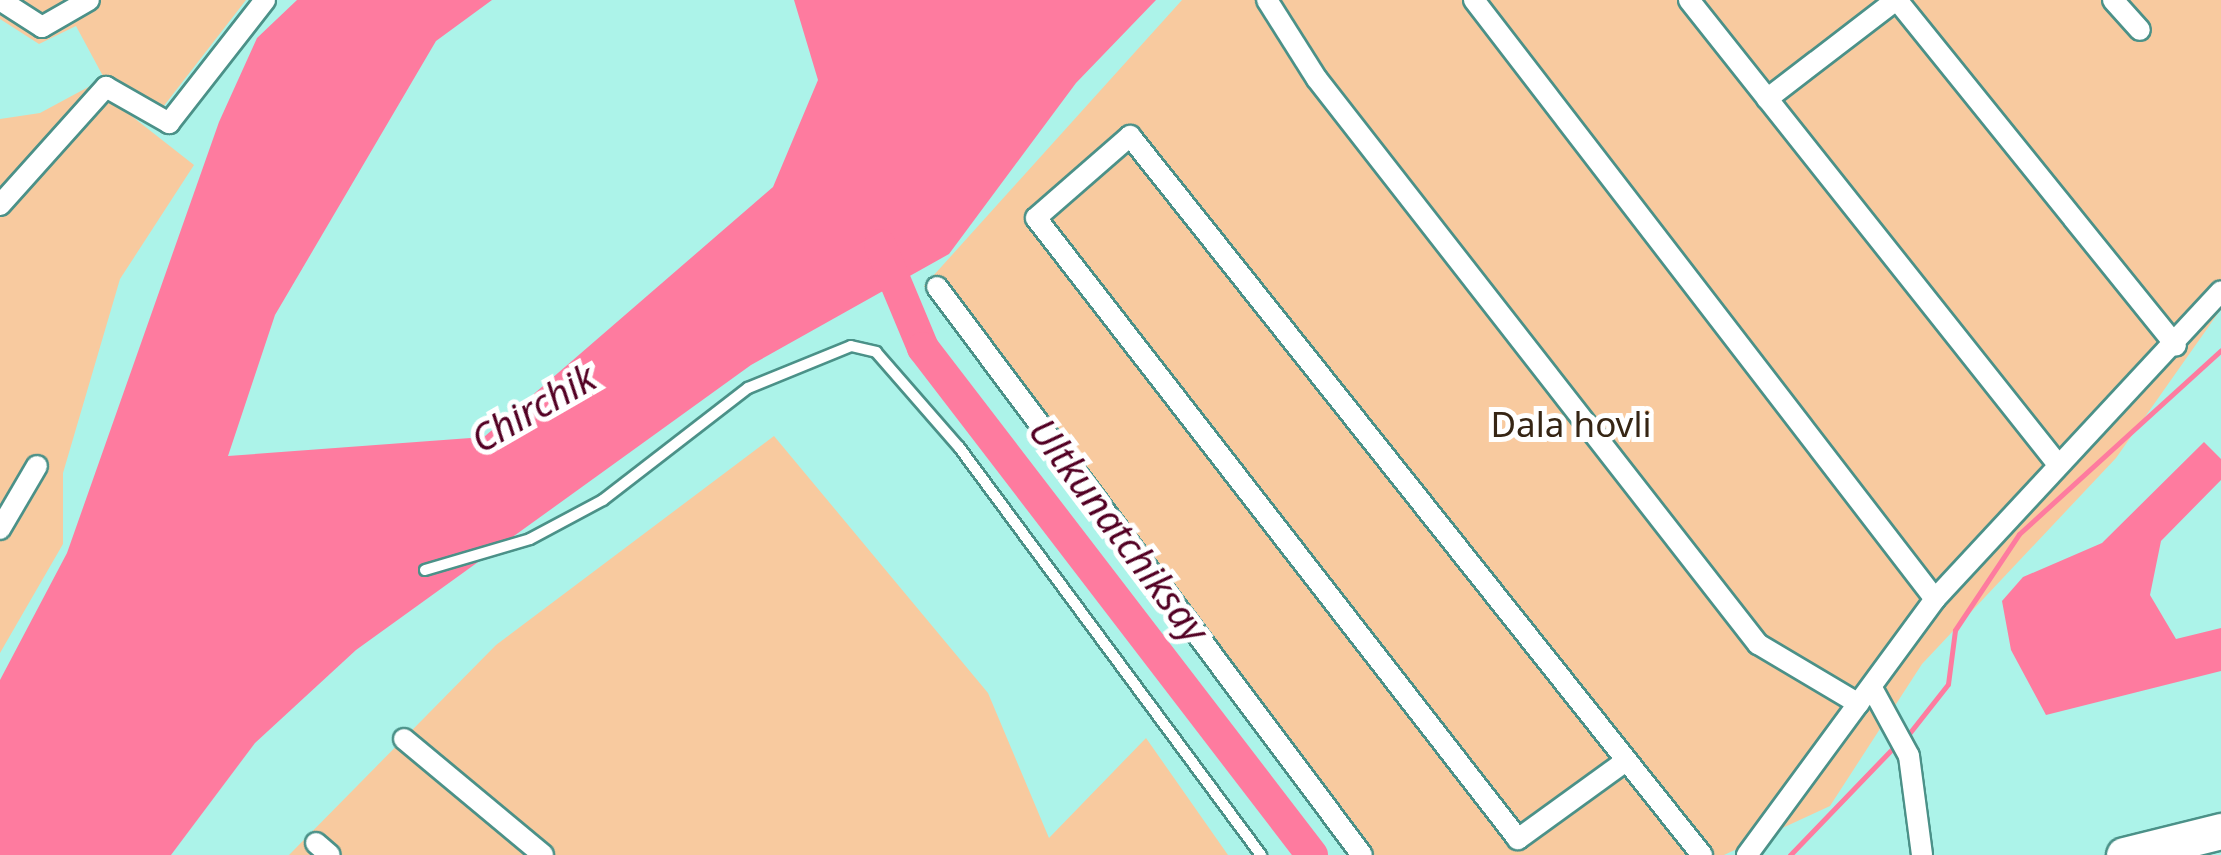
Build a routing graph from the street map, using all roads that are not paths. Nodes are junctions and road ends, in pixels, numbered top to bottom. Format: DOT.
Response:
graph roads {
  1 [pos="0,0"];
  2 [pos="89,0"];
  3 [pos="265,0"];
  4 [pos="1267,0"];
  5 [pos="1474,0"];
  6 [pos="1689,0"];
  7 [pos="1896,0"];
  8 [pos="2114,0"];
  9 [pos="2140,30"];
  10 [pos="1767,99"];
  11 [pos="0,205"];
  12 [pos="937,286"];
  13 [pos="2221,291"];
  14 [pos="2176,346"];
  15 [pos="2056,462"];
  16 [pos="38,466"];
  17 [pos="0,528"];
  18 [pos="425,570"];
  19 [pos="1935,599"];
  20 [pos="1865,696"];
  21 [pos="404,739"];
  22 [pos="1623,763"];
  23 [pos="2221,831"];
  24 [pos="543,855"];
  25 [pos="1261,855"];
  26 [pos="1362,855"];
  27 [pos="1702,855"];
  28 [pos="1748,855"];
  29 [pos="1922,855"];
  30 [pos="2124,855"];
  1 -- 2 [label="street"];
  3 -- 11 [label="street"];
  4 -- 20 [label="street"];
  5 -- 19 [label="street"];
  6 -- 10 [label="street"];
  7 -- 10 [label="street"];
  7 -- 14 [label="street"];
  8 -- 9 [label="street"];
  10 -- 15 [label="street"];
  12 -- 26 [label="street"];
  13 -- 14 [label="street"];
  14 -- 15 [label="street"];
  15 -- 19 [label="street"];
  16 -- 17 [label="street"];
  18 -- 25 [label="lane"];
  19 -- 20 [label="street"];
  20 -- 28 [label="street"];
  20 -- 29 [label="street"];
  21 -- 24 [label="street"];
  22 -- 22 [label="street"];
  22 -- 27 [label="street"];
  23 -- 30 [label="highway"];
}
